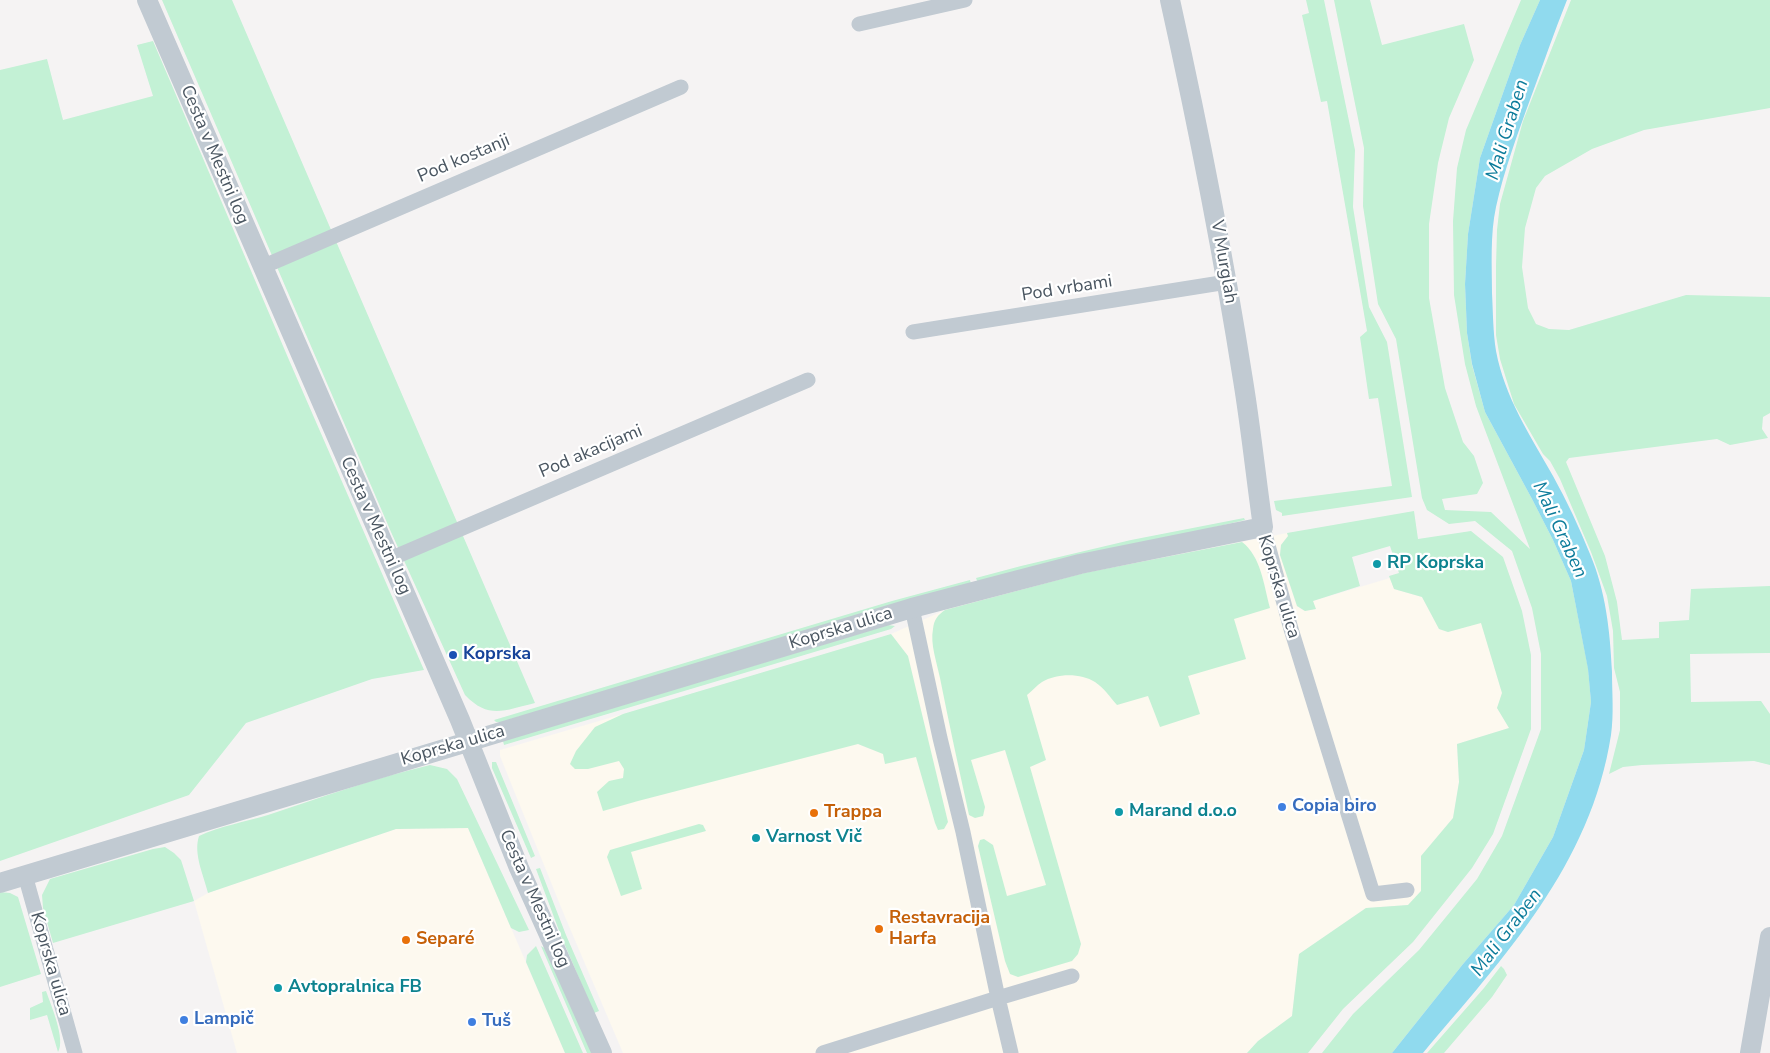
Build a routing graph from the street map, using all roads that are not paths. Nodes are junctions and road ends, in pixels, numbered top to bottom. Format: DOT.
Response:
graph roads {
  1 [pos="147,0"];
  2 [pos="965,0"];
  3 [pos="1170,0"];
  4 [pos="859,24"];
  5 [pos="681,87"];
  6 [pos="262,267"];
  7 [pos="1227,282"];
  8 [pos="913,332"];
  9 [pos="808,380"];
  10 [pos="1263,527"];
  11 [pos="390,559"];
  12 [pos="912,608"];
  13 [pos="468,741"];
  14 [pos="25,876"];
  15 [pos="0,883"];
  16 [pos="1407,890"];
  17 [pos="1770,937"];
  18 [pos="1072,976"];
  19 [pos="998,998"];
  20 [pos="75,1053"];
  21 [pos="602,1053"];
  22 [pos="823,1053"];
  23 [pos="1011,1053"];
  24 [pos="1750,1053"];
  1 -- 6 [label="street, Cesta v Mestni log"];
  2 -- 4 [label="street"];
  3 -- 7 [label="street, V Murglah"];
  5 -- 6 [label="street, Pod kostanji"];
  6 -- 11 [label="street, Cesta v Mestni log"];
  7 -- 8 [label="street, Pod vrbami"];
  7 -- 10 [label="street, V Murglah"];
  9 -- 11 [label="street, Pod akacijami"];
  10 -- 12 [label="street, Koprska ulica"];
  10 -- 16 [label="street, Koprska ulica"];
  11 -- 13 [label="street, Cesta v Mestni log"];
  12 -- 13 [label="street, Koprska ulica"];
  12 -- 19 [label="street"];
  13 -- 14 [label="street, Koprska ulica"];
  13 -- 21 [label="street, Cesta v Mestni log"];
  14 -- 15 [label="street, Koprska ulica"];
  14 -- 20 [label="street, Koprska ulica"];
  17 -- 24 [label="street"];
  18 -- 19 [label="street"];
  19 -- 22 [label="street"];
  19 -- 23 [label="street"];
}
